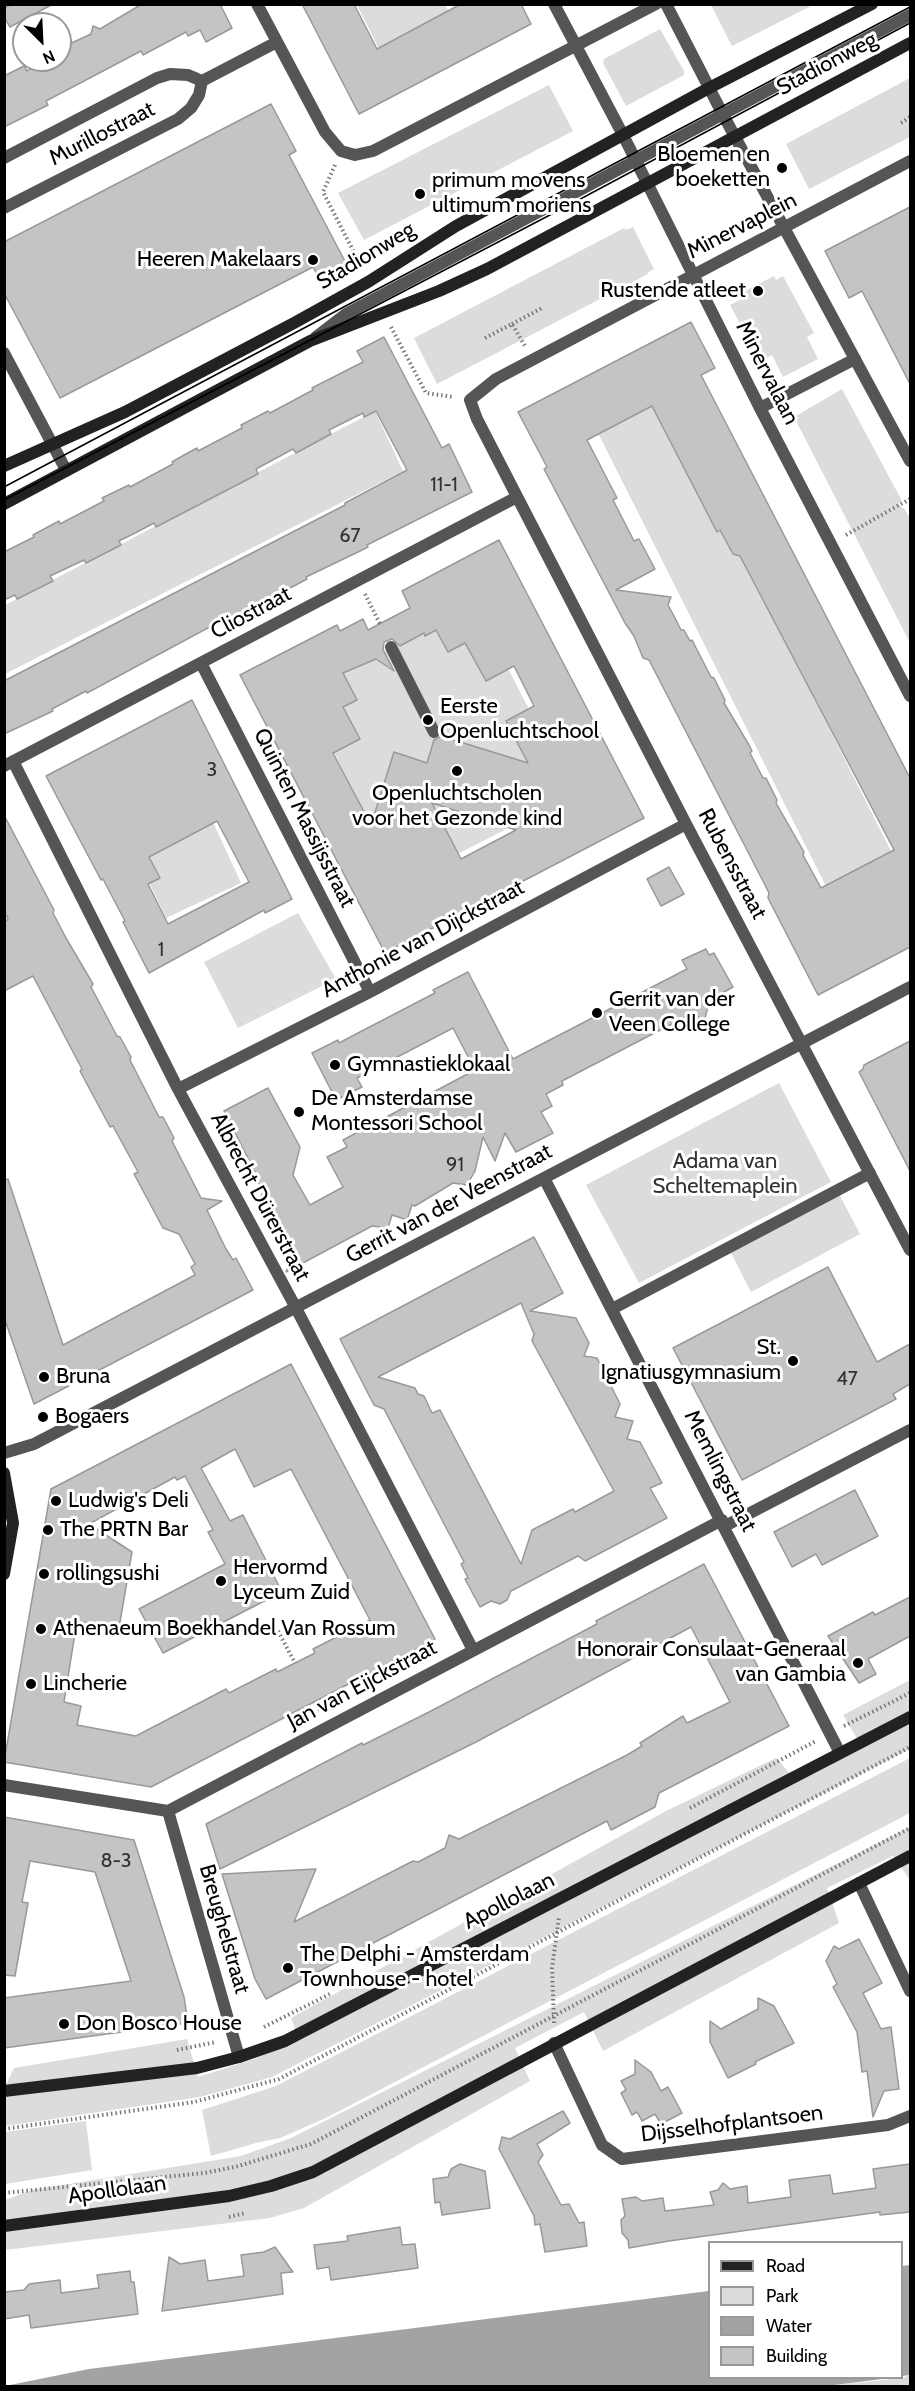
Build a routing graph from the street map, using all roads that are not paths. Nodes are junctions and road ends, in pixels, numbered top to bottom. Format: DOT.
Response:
graph roads {
  1 [pos="257,4"];
  2 [pos="554,4"];
  3 [pos="656,4"];
  4 [pos="666,4"];
  5 [pos="872,4"];
  6 [pos="910,15"];
  7 [pos="277,42"];
  8 [pos="910,43"];
  9 [pos="576,47"];
  10 [pos="202,81"];
  11 [pos="709,88"];
  12 [pos="723,115"];
  13 [pos="623,135"];
  14 [pos="735,136"];
  15 [pos="4,158"];
  16 [pos="910,161"];
  17 [pos="636,162"];
  18 [pos="647,184"];
  19 [pos="4,208"];
  20 [pos="784,228"];
  21 [pos="694,274"];
  22 [pos="310,341"];
  23 [pos="4,353"];
  24 [pos="855,359"];
  25 [pos="760,408"];
  26 [pos="53,445"];
  27 [pos="910,461"];
  28 [pos="4,466"];
  29 [pos="66,470"];
  30 [pos="518,497"];
  31 [pos="4,504"];
  32 [pos="391,647"];
  33 [pos="201,663"];
  34 [pos="910,696"];
  35 [pos="434,732"];
  36 [pos="9,764"];
  37 [pos="686,824"];
  38 [pos="910,987"];
  39 [pos="370,992"];
  40 [pos="803,1045"];
  41 [pos="178,1089"];
  42 [pos="870,1173"];
  43 [pos="544,1178"];
  44 [pos="910,1250"];
  45 [pos="296,1308"];
  46 [pos="612,1309"];
  47 [pos="910,1430"];
  48 [pos="4,1453"];
  49 [pos="4,1473"];
  50 [pos="723,1523"];
  51 [pos="4,1574"];
  52 [pos="473,1650"];
  53 [pos="910,1717"];
  54 [pos="840,1753"];
  55 [pos="4,1785"];
  56 [pos="168,1811"];
  57 [pos="910,1856"];
  58 [pos="859,1883"];
  59 [pos="910,1991"];
  60 [pos="554,2043"];
  61 [pos="239,2057"];
  62 [pos="4,2091"];
  63 [pos="910,2116"];
  64 [pos="4,2226"];
  1 -- 7 [label="street"];
  2 -- 9 [label="street, Minervalaan"];
  3 -- 9 [label="street"];
  4 -- 11 [label="street"];
  5 -- 11 [label="street, Stadionweg"];
  6 -- 12 [label="street, Stadionweg"];
  7 -- 9 [label="street"];
  7 -- 10 [label="street"];
  8 -- 14 [label="street, Stadionweg"];
  9 -- 13 [label="street, Minervalaan"];
  10 -- 15 [label="street, Murillostraat"];
  10 -- 19 [label="street, Murillostraat"];
  11 -- 12 [label="street"];
  11 -- 13 [label="street, Stadionweg"];
  12 -- 14 [label="street"];
  12 -- 17 [label="street, Stadionweg"];
  13 -- 17 [label="street, Minervalaan"];
  13 -- 26 [label="street, Stadionweg"];
  14 -- 18 [label="street, Stadionweg"];
  14 -- 20 [label="street"];
  16 -- 20 [label="street, Minervaplein"];
  17 -- 18 [label="street, Minervalaan"];
  17 -- 22 [label="street, Stadionweg"];
  18 -- 21 [label="street, Minervalaan"];
  18 -- 22 [label="street, Stadionweg"];
  20 -- 21 [label="street, Minervaplein"];
  20 -- 24 [label="street"];
  21 -- 25 [label="street, Minervalaan"];
  21 -- 30 [label="street, Minervaplein"];
  22 -- 29 [label="street, Stadionweg"];
  23 -- 26 [label="street"];
  24 -- 25 [label="street"];
  24 -- 27 [label="street"];
  25 -- 34 [label="street, Minervalaan"];
  26 -- 28 [label="street, Stadionweg"];
  26 -- 29 [label="street"];
  29 -- 31 [label="street, Stadionweg"];
  30 -- 33 [label="street, Cliostraat"];
  30 -- 37 [label="street, Rubensstraat"];
  32 -- 35 [label="street"];
  33 -- 36 [label="street, Cliostraat"];
  33 -- 39 [label="street, Quinten Massijsstraat"];
  36 -- 41 [label="street, Albrecht Dürerstraat"];
  37 -- 39 [label="street, Anthonie van Dijckstraat"];
  37 -- 40 [label="street, Rubensstraat"];
  38 -- 40 [label="street, Gerrit van der Veenstraat"];
  39 -- 41 [label="street, Anthonie van Dijckstraat"];
  40 -- 42 [label="street, Rubensstraat"];
  40 -- 43 [label="street, Gerrit van der Veenstraat"];
  41 -- 45 [label="street, Albrecht Dürerstraat"];
  42 -- 44 [label="street, Rubensstraat"];
  42 -- 46 [label="street"];
  43 -- 45 [label="street, Gerrit van der Veenstraat"];
  43 -- 46 [label="street, Memlingstraat"];
  45 -- 48 [label="street, Gerrit van der Veenstraat"];
  45 -- 52 [label="street, Albrecht Dürerstraat"];
  46 -- 50 [label="street, Memlingstraat"];
  47 -- 50 [label="street, Jan van Eijckstraat"];
  49 -- 51 [label="street"];
  50 -- 52 [label="street, Jan van Eijckstraat"];
  50 -- 54 [label="street, Memlingstraat"];
  52 -- 56 [label="street, Jan van Eijckstraat"];
  53 -- 54 [label="street, Apollolaan"];
  54 -- 61 [label="street, Apollolaan"];
  55 -- 56 [label="street"];
  56 -- 61 [label="street, Breughelstraat"];
  57 -- 58 [label="street, Apollolaan"];
  58 -- 59 [label="street"];
  58 -- 60 [label="street, Apollolaan"];
  60 -- 63 [label="street, Dijsselhofplantsoen"];
  60 -- 64 [label="street, Apollolaan"];
  61 -- 62 [label="street, Apollolaan"];
}
